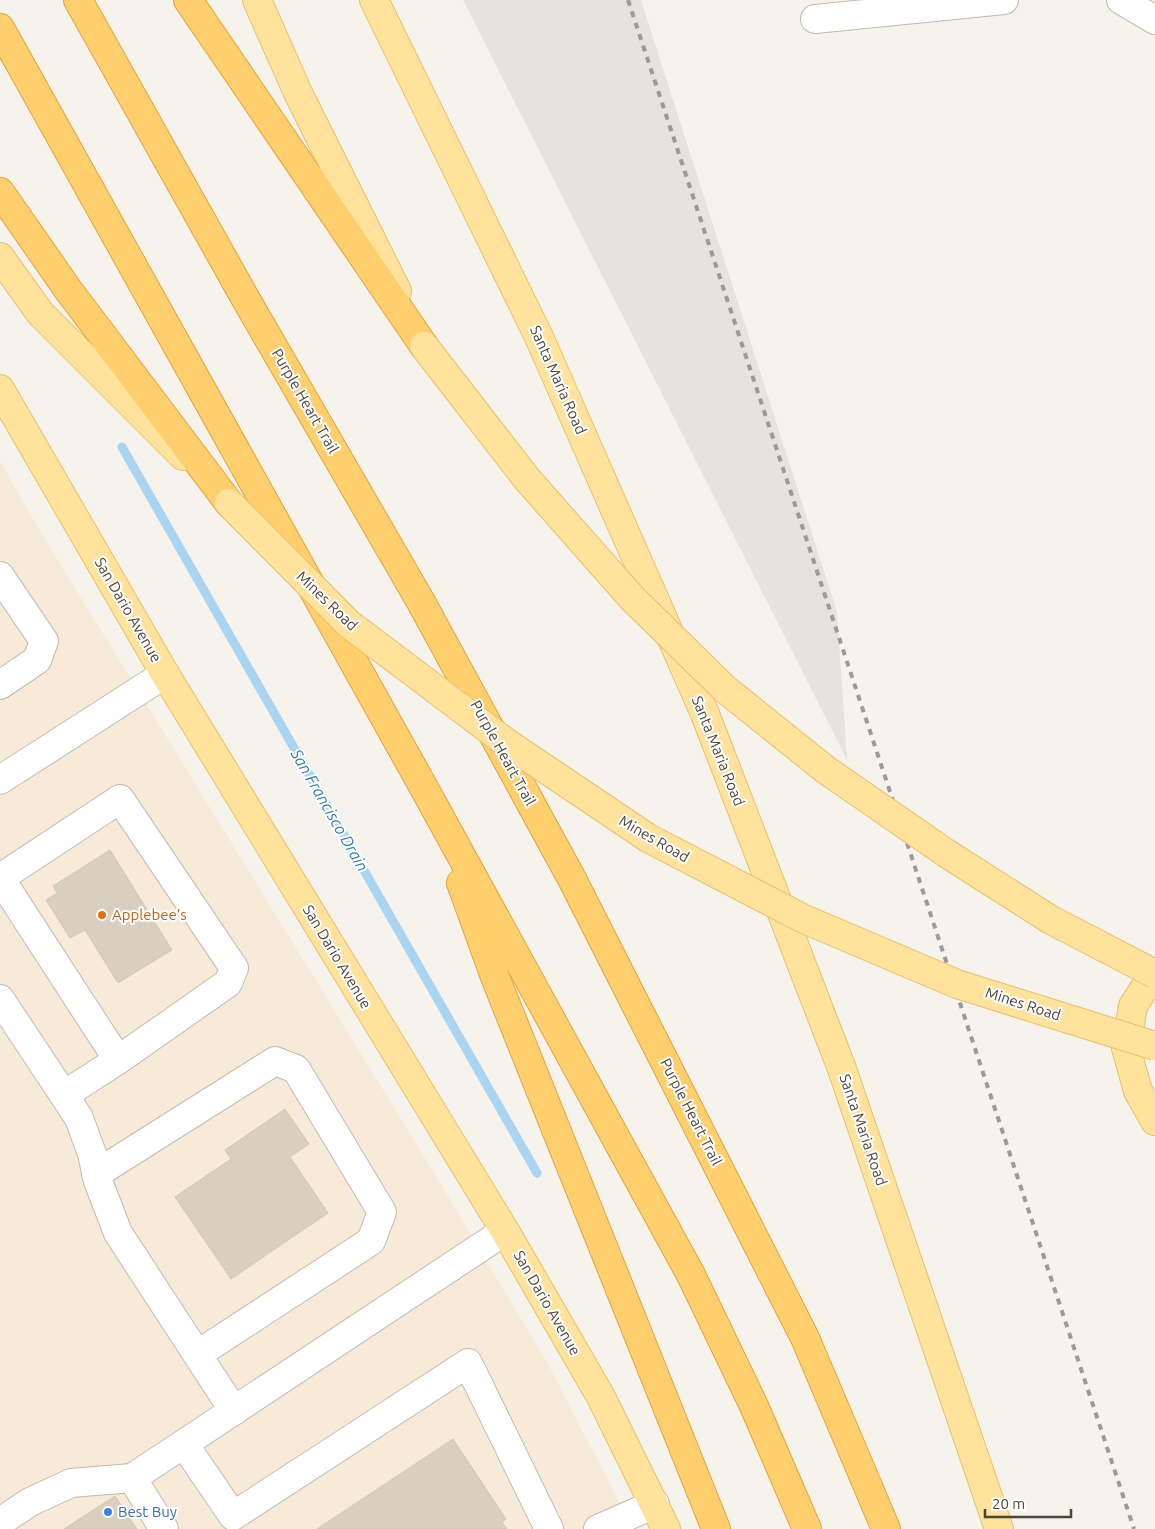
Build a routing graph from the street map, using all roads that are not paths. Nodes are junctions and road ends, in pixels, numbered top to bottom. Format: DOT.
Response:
graph roads {
  1 [pos="78,0"];
  2 [pos="188,0"];
  3 [pos="257,0"];
  4 [pos="374,0"];
  5 [pos="1004,0"];
  6 [pos="1121,0"];
  7 [pos="815,19"];
  8 [pos="1155,20"];
  9 [pos="0,28"];
  10 [pos="0,192"];
  11 [pos="0,257"];
  12 [pos="424,346"];
  13 [pos="0,388"];
  14 [pos="229,503"];
  15 [pos="0,576"];
  16 [pos="165,674"];
  17 [pos="0,685"];
  18 [pos="0,780"];
  19 [pos="429,797"];
  20 [pos="0,878"];
  21 [pos="1155,973"];
  22 [pos="0,1000"];
  23 [pos="1155,1046"];
  24 [pos="118,1060"];
  25 [pos="64,1095"];
  26 [pos="1155,1121"];
  27 [pos="96,1174"];
  28 [pos="505,1231"];
  29 [pos="198,1354"];
  30 [pos="234,1411"];
  31 [pos="184,1444"];
  32 [pos="132,1478"];
  33 [pos="655,1504"];
  34 [pos="0,1522"];
  35 [pos="164,1529"];
  36 [pos="549,1529"];
  37 [pos="598,1529"];
  38 [pos="666,1529"];
  39 [pos="716,1529"];
  40 [pos="807,1529"];
  41 [pos="886,1529"];
  42 [pos="999,1529"];
  1 -- 41 [label="highway, Purple Heart Trail"];
  2 -- 12 [label="highway"];
  3 -- 12 [label="main road"];
  4 -- 42 [label="main road, Santa Maria Road"];
  5 -- 7 [label="lane"];
  6 -- 8 [label="lane"];
  9 -- 19 [label="highway"];
  10 -- 14 [label="highway"];
  11 -- 14 [label="main road, Mines Road"];
  12 -- 21 [label="main road, bridge"];
  13 -- 16 [label="main road, San Dario Avenue"];
  14 -- 23 [label="main road, Mines Road, bridge"];
  15 -- 17 [label="lane"];
  16 -- 18 [label="lane"];
  16 -- 28 [label="main road, San Dario Avenue"];
  19 -- 39 [label="highway"];
  19 -- 40 [label="highway"];
  20 -- 24 [label="lane"];
  20 -- 24 [label="lane"];
  21 -- 26 [label="main road"];
  22 -- 25 [label="lane"];
  24 -- 25 [label="lane"];
  25 -- 27 [label="lane"];
  27 -- 29 [label="lane"];
  27 -- 29 [label="lane"];
  28 -- 30 [label="lane"];
  28 -- 33 [label="main road, San Dario Avenue"];
  29 -- 30 [label="lane"];
  30 -- 31 [label="lane"];
  31 -- 32 [label="lane"];
  31 -- 36 [label="lane"];
  32 -- 34 [label="lane"];
  32 -- 35 [label="lane"];
  33 -- 37 [label="lane"];
  33 -- 38 [label="main road, San Dario Avenue"];
}
